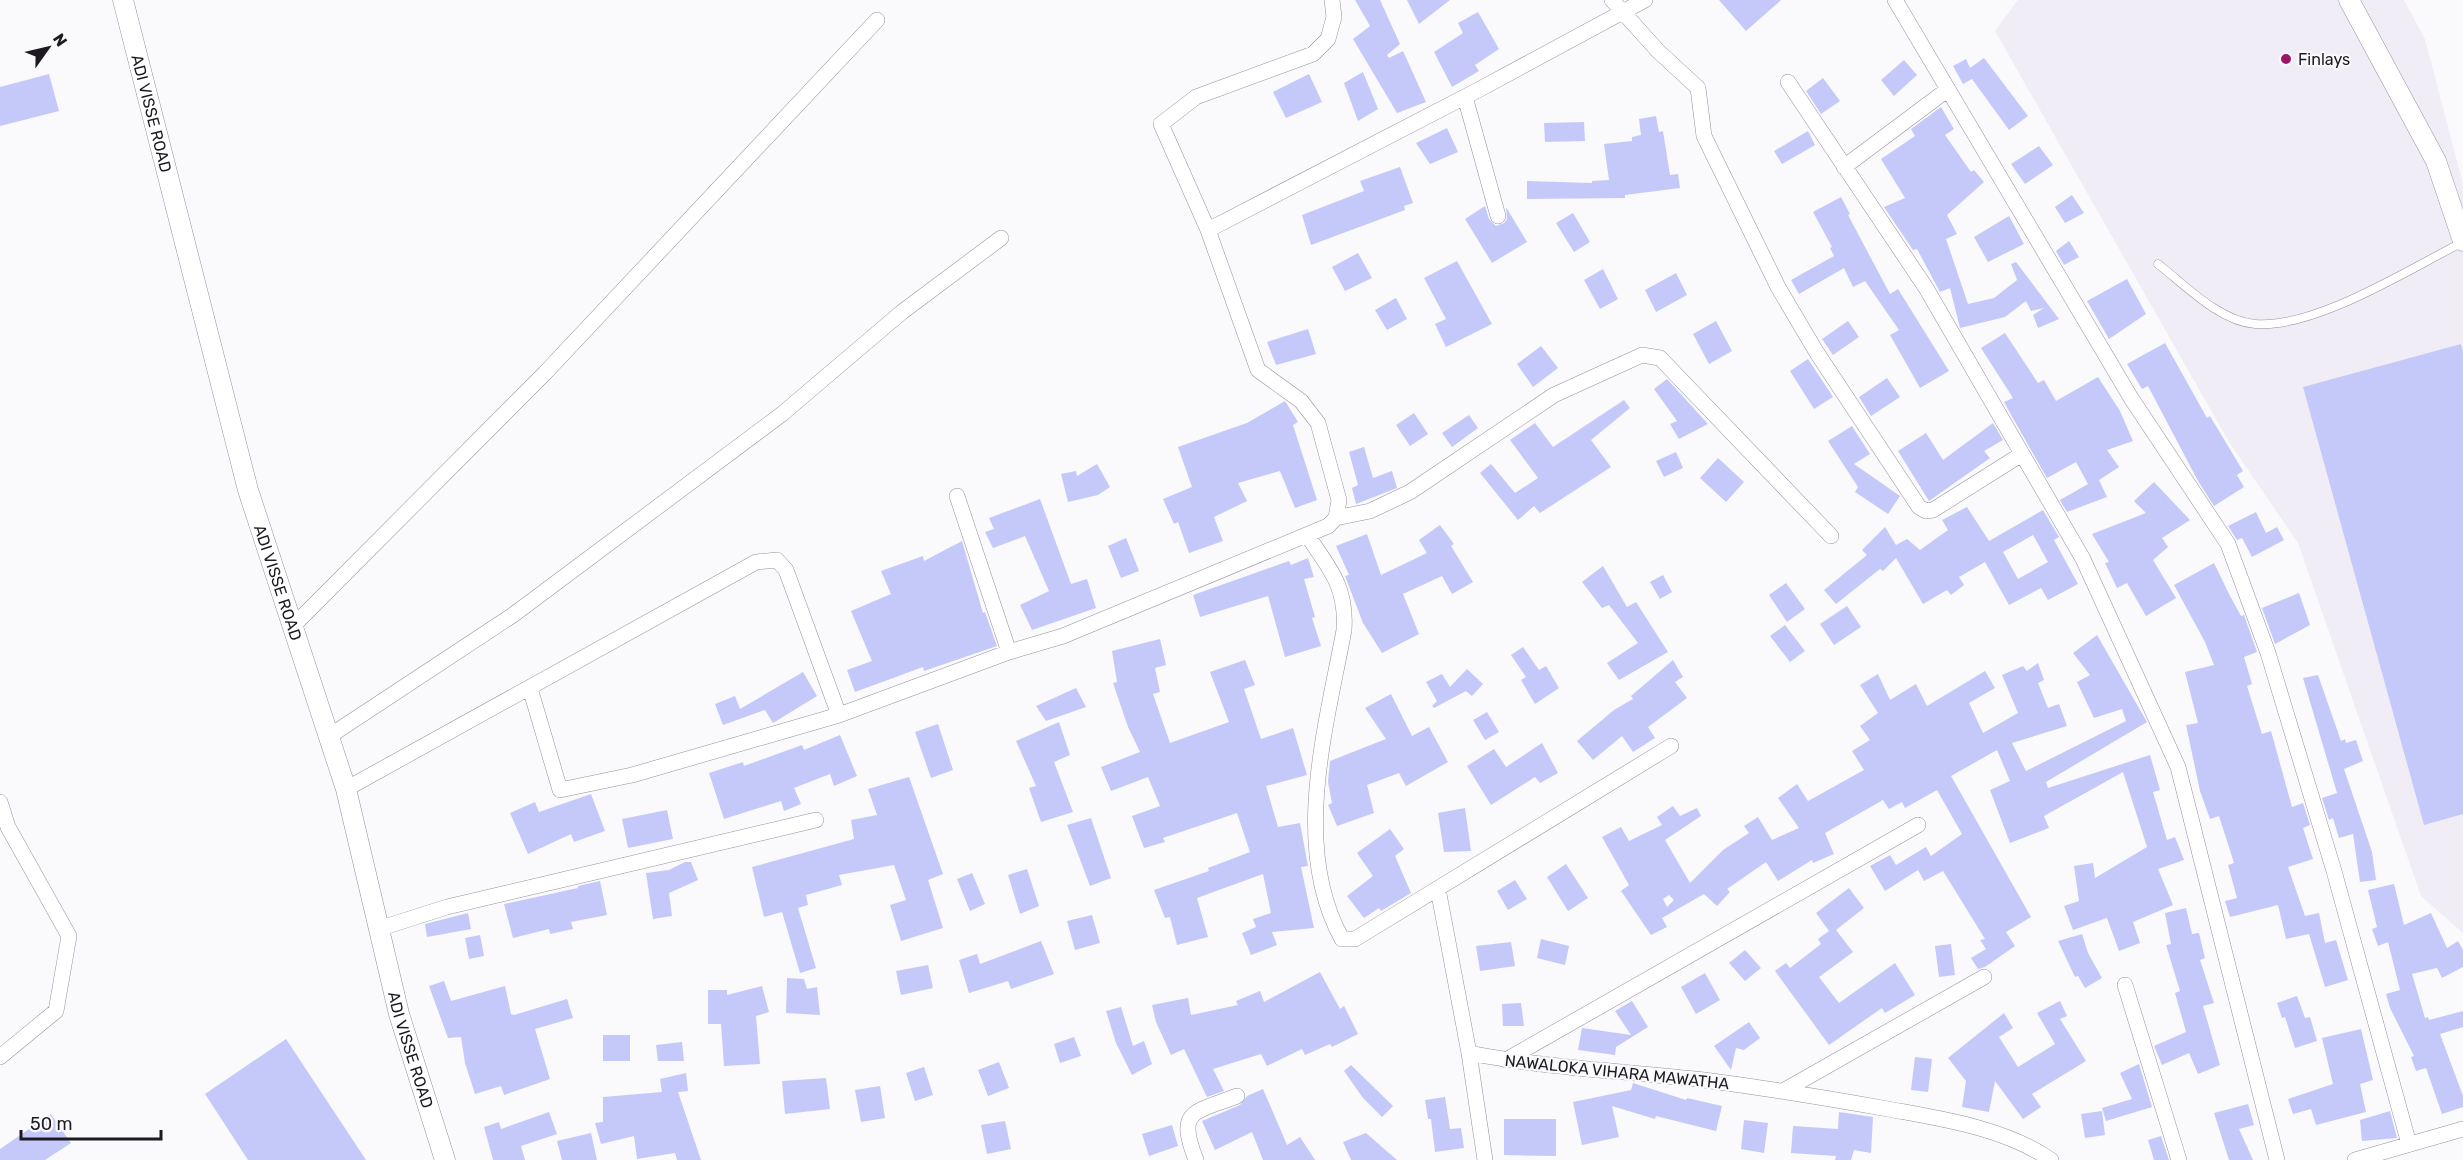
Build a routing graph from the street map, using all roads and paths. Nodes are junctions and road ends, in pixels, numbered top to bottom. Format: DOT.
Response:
graph roads {
  1 [pos="123,0"];
  2 [pos="1332,0"];
  3 [pos="1612,0"];
  4 [pos="1645,0"];
  5 [pos="1895,0"];
  6 [pos="2349,0"];
  7 [pos="1623,12"];
  8 [pos="877,20"];
  9 [pos="1788,82"];
  10 [pos="1947,90"];
  11 [pos="1465,97"];
  12 [pos="1844,167"];
  13 [pos="1498,216"];
  14 [pos="1208,230"];
  15 [pos="1001,238"];
  16 [pos="2463,242"];
  17 [pos="2158,264"];
  18 [pos="2022,454"];
  19 [pos="957,496"];
  20 [pos="1336,518"];
  21 [pos="1307,535"];
  22 [pos="1831,536"];
  23 [pos="293,627"];
  24 [pos="1009,652"];
  25 [pos="530,688"];
  26 [pos="839,715"];
  27 [pos="328,737"];
  28 [pos="1671,746"];
  29 [pos="346,789"];
  30 [pos="0,802"];
  31 [pos="816,820"];
  32 [pos="1918,825"];
  33 [pos="1437,889"];
  34 [pos="378,929"];
  35 [pos="1984,977"];
  36 [pos="2125,985"];
  37 [pos="1469,1053"];
  38 [pos="0,1058"];
  39 [pos="1506,1060"];
  40 [pos="1783,1091"];
  41 [pos="1237,1096"];
  42 [pos="2462,1132"];
  43 [pos="2409,1144"];
  44 [pos="445,1160"];
  45 [pos="1196,1160"];
  46 [pos="1485,1160"];
  47 [pos="2052,1160"];
  48 [pos="2179,1160"];
  49 [pos="2277,1160"];
  50 [pos="2355,1160"];
  1 -- 23 [label="street, ADI VISSE ROAD"];
  2 -- 14 [label="street"];
  3 -- 7 [label="street"];
  4 -- 7 [label="street"];
  5 -- 10 [label="street"];
  6 -- 16 [label="street"];
  7 -- 11 [label="street"];
  7 -- 18 [label="street"];
  8 -- 23 [label="street"];
  9 -- 12 [label="street"];
  10 -- 12 [label="street"];
  10 -- 43 [label="street"];
  11 -- 13 [label="street"];
  11 -- 14 [label="street"];
  12 -- 18 [label="street"];
  14 -- 20 [label="street"];
  15 -- 27 [label="street"];
  16 -- 17 [label="lane"];
  18 -- 49 [label="street"];
  19 -- 24 [label="street"];
  20 -- 21 [label="street"];
  20 -- 22 [label="street"];
  21 -- 24 [label="street"];
  21 -- 33 [label="street"];
  23 -- 27 [label="street, ADI VISSE ROAD"];
  24 -- 26 [label="street"];
  25 -- 26 [label="street"];
  25 -- 26 [label="street"];
  25 -- 29 [label="street"];
  27 -- 29 [label="street, ADI VISSE ROAD"];
  28 -- 33 [label="street"];
  29 -- 34 [label="street, ADI VISSE ROAD"];
  30 -- 38 [label="street"];
  31 -- 34 [label="street"];
  32 -- 39 [label="street"];
  33 -- 37 [label="street"];
  34 -- 44 [label="street, ADI VISSE ROAD"];
  35 -- 40 [label="street"];
  36 -- 48 [label="street"];
  37 -- 39 [label="street, NAWALOKA VIHARA MAWATHA"];
  37 -- 46 [label="street"];
  39 -- 40 [label="street, NAWALOKA VIHARA MAWATHA"];
  40 -- 47 [label="street, NAWALOKA VIHARA MAWATHA"];
  41 -- 45 [label="street"];
  42 -- 43 [label="street"];
  43 -- 50 [label="street"];
}
